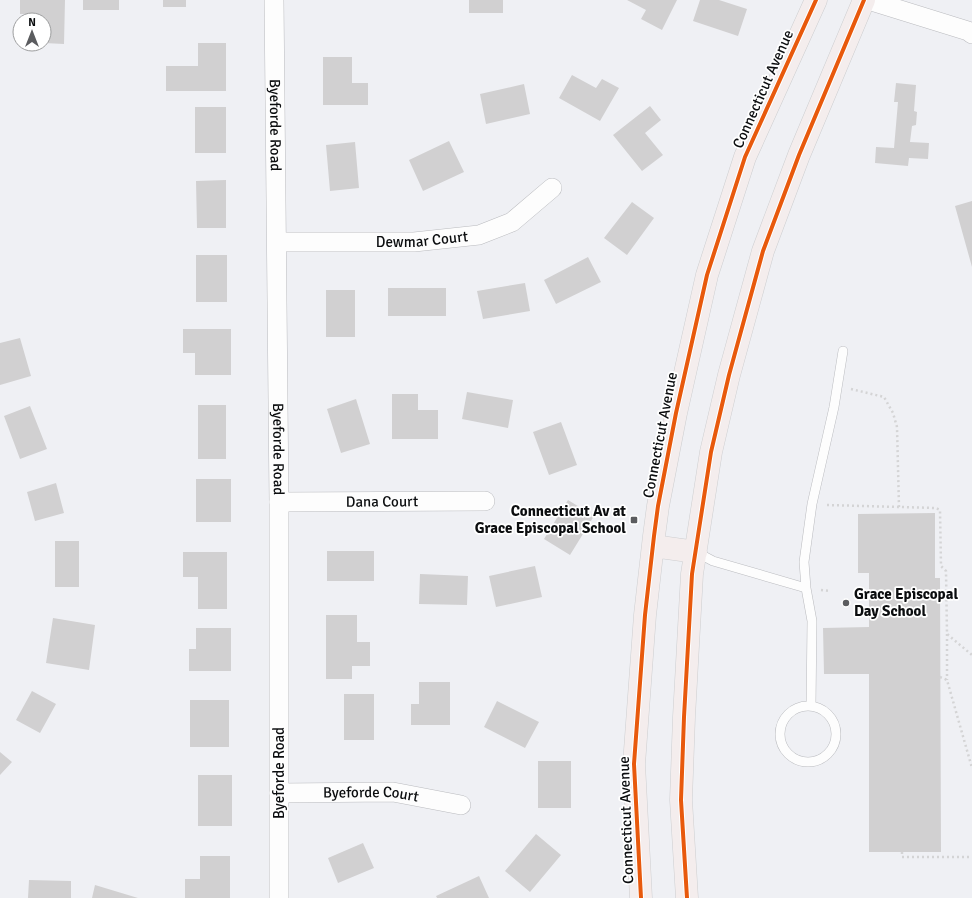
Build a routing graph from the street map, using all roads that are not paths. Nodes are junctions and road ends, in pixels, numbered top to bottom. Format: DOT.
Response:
graph roads {
  1 [pos="274,0"];
  2 [pos="816,0"];
  3 [pos="864,0"];
  4 [pos="868,0"];
  5 [pos="971,31"];
  6 [pos="552,188"];
  7 [pos="277,242"];
  8 [pos="843,351"];
  9 [pos="485,501"];
  10 [pos="279,502"];
  11 [pos="653,546"];
  12 [pos="696,552"];
  13 [pos="806,588"];
  14 [pos="811,706"];
  15 [pos="279,793"];
  16 [pos="461,804"];
  17 [pos="279,898"];
  18 [pos="641,898"];
  19 [pos="687,898"];
  1 -- 7 [label="street, Byeforde Road"];
  2 -- 11 [label="main road, Connecticut Avenue"];
  3 -- 12 [label="main road"];
  4 -- 5 [label="street"];
  6 -- 7 [label="street, Dewmar Court"];
  7 -- 10 [label="street, Byeforde Road"];
  8 -- 13 [label="lane"];
  9 -- 10 [label="street, Dana Court"];
  10 -- 15 [label="street, Byeforde Road"];
  11 -- 12 [label="main road"];
  11 -- 18 [label="main road, Connecticut Avenue"];
  12 -- 13 [label="lane"];
  12 -- 19 [label="main road"];
  13 -- 14 [label="lane"];
  14 -- 14 [label="lane"];
  15 -- 16 [label="street, Byeforde Court"];
  15 -- 17 [label="street, Byeforde Road"];
}
